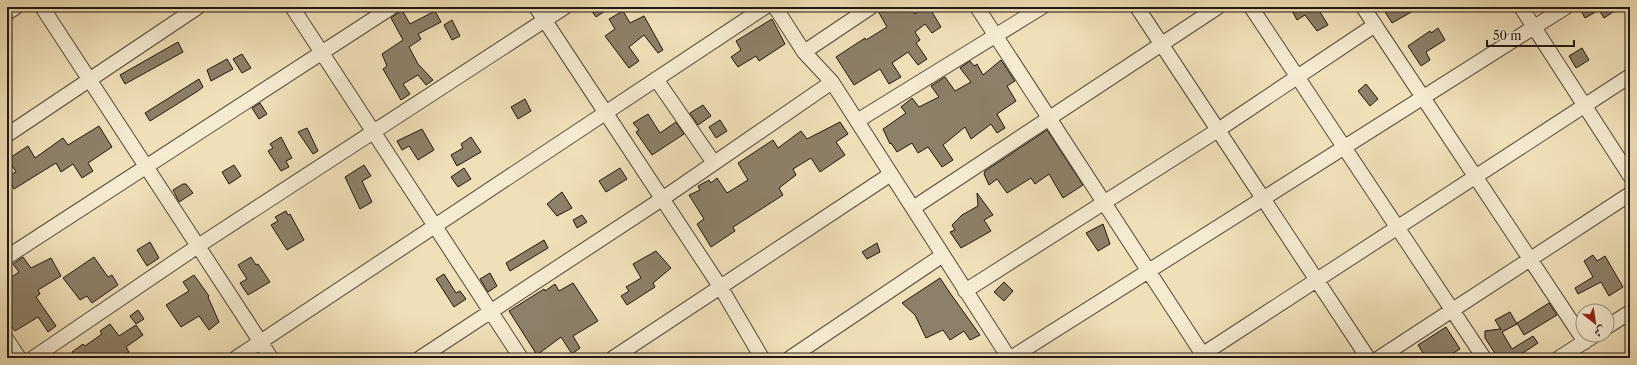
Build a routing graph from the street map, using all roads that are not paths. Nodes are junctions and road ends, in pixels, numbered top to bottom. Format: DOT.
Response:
graph roads {
  1 [pos="16,7"];
  2 [pos="42,7"];
  3 [pos="198,7"];
  4 [pos="292,7"];
  5 [pos="392,7"];
  6 [pos="536,7"];
  7 [pos="565,7"];
  8 [pos="765,7"];
  9 [pos="776,7"];
  10 [pos="871,7"];
  11 [pos="977,7"];
  12 [pos="1042,7"];
  13 [pos="1137,7"];
  14 [pos="1218,7"];
  15 [pos="1250,7"];
  16 [pos="1363,7"];
  17 [pos="1521,7"];
  18 [pos="1566,7"];
  19 [pos="7,13"];
  20 [pos="545,20"];
  21 [pos="1375,25"];
  22 [pos="1534,28"];
  23 [pos="996,37"];
  24 [pos="1161,44"];
  25 [pos="322,52"];
  26 [pos="804,52"];
  27 [pos="1630,76"];
  28 [pos="1297,77"];
  29 [pos="656,79"];
  30 [pos="89,81"];
  31 [pos="832,82"];
  32 [pos="1423,98"];
  33 [pos="1584,106"];
  34 [pos="606,113"];
  35 [pos="1048,117"];
  36 [pos="857,121"];
  37 [pos="1218,130"];
  38 [pos="374,133"];
  39 [pos="7,135"];
  40 [pos="1344,147"];
  41 [pos="714,163"];
  42 [pos="147,168"];
  43 [pos="891,174"];
  44 [pos="1630,176"];
  45 [pos="1475,177"];
  46 [pos="1630,194"];
  47 [pos="662,199"];
  48 [pos="1263,199"];
  49 [pos="1104,203"];
  50 [pos="913,208"];
  51 [pos="434,226"];
  52 [pos="1398,228"];
  53 [pos="198,246"];
  54 [pos="943,255"];
  55 [pos="7,257"];
  56 [pos="1530,259"];
  57 [pos="1149,271"];
  58 [pos="1317,280"];
  59 [pos="721,288"];
  60 [pos="966,291"];
  61 [pos="491,310"];
  62 [pos="1453,310"];
  63 [pos="1630,312"];
  64 [pos="1575,318"];
  65 [pos="1615,322"];
  66 [pos="7,340"];
  67 [pos="261,342"];
  68 [pos="1582,343"];
  69 [pos="1202,357"];
  70 [pos="19,358"];
  71 [pos="33,358"];
  72 [pos="236,358"];
  73 [pos="271,358"];
  74 [pos="420,358"];
  75 [pos="521,358"];
  76 [pos="613,358"];
  77 [pos="762,358"];
  78 [pos="790,358"];
  79 [pos="1010,358"];
  80 [pos="1368,358"];
  81 [pos="1379,358"];
  82 [pos="1484,358"];
  83 [pos="1560,358"];
  1 -- 19 [label="street"];
  2 -- 30 [label="street"];
  3 -- 30 [label="street"];
  4 -- 25 [label="street"];
  5 -- 25 [label="street"];
  6 -- 20 [label="street"];
  7 -- 20 [label="street"];
  8 -- 29 [label="street"];
  9 -- 26 [label="street"];
  10 -- 26 [label="street"];
  11 -- 23 [label="street"];
  12 -- 23 [label="street"];
  13 -- 24 [label="street"];
  14 -- 24 [label="street"];
  15 -- 28 [label="street"];
  16 -- 21 [label="street"];
  17 -- 22 [label="street"];
  18 -- 22 [label="street"];
  20 -- 34 [label="street"];
  20 -- 38 [label="street"];
  21 -- 28 [label="street"];
  21 -- 32 [label="street"];
  22 -- 32 [label="street"];
  22 -- 33 [label="street"];
  23 -- 35 [label="street"];
  23 -- 36 [label="street"];
  24 -- 35 [label="street"];
  24 -- 37 [label="street"];
  25 -- 38 [label="street"];
  25 -- 42 [label="street"];
  26 -- 31 [label="street"];
  27 -- 33 [label="street"];
  28 -- 37 [label="street"];
  28 -- 40 [label="street"];
  29 -- 34 [label="street"];
  29 -- 41 [label="street"];
  30 -- 39 [label="street"];
  30 -- 42 [label="street"];
  31 -- 36 [label="street"];
  31 -- 41 [label="street"];
  32 -- 40 [label="street"];
  32 -- 45 [label="street"];
  33 -- 44 [label="street"];
  33 -- 45 [label="street"];
  34 -- 47 [label="street"];
  34 -- 51 [label="street"];
  35 -- 49 [label="street"];
  35 -- 50 [label="street"];
  36 -- 43 [label="street"];
  37 -- 48 [label="street"];
  37 -- 49 [label="street"];
  38 -- 51 [label="street"];
  38 -- 53 [label="street"];
  40 -- 48 [label="street"];
  40 -- 52 [label="street"];
  41 -- 47 [label="street"];
  42 -- 53 [label="street"];
  42 -- 55 [label="street"];
  43 -- 50 [label="street"];
  43 -- 59 [label="street"];
  45 -- 52 [label="street"];
  45 -- 56 [label="street"];
  46 -- 56 [label="street"];
  47 -- 59 [label="street"];
  47 -- 61 [label="street"];
  48 -- 57 [label="street"];
  48 -- 58 [label="street"];
  49 -- 57 [label="street"];
  49 -- 60 [label="street"];
  50 -- 54 [label="street"];
  51 -- 61 [label="street"];
  51 -- 67 [label="street"];
  52 -- 58 [label="street"];
  52 -- 62 [label="street"];
  53 -- 67 [label="street"];
  53 -- 71 [label="street"];
  54 -- 60 [label="street"];
  54 -- 78 [label="street"];
  56 -- 62 [label="street"];
  56 -- 64 [label="street"];
  57 -- 69 [label="street"];
  57 -- 79 [label="street"];
  58 -- 69 [label="street"];
  58 -- 80 [label="street"];
  59 -- 76 [label="street"];
  59 -- 77 [label="street"];
  60 -- 79 [label="street"];
  61 -- 74 [label="street"];
  61 -- 75 [label="street"];
  62 -- 81 [label="street"];
  62 -- 82 [label="street"];
  63 -- 65 [label="street"];
  66 -- 70 [label="street"];
  67 -- 72 [label="street"];
  67 -- 73 [label="street"];
  68 -- 83 [label="street"];
}
